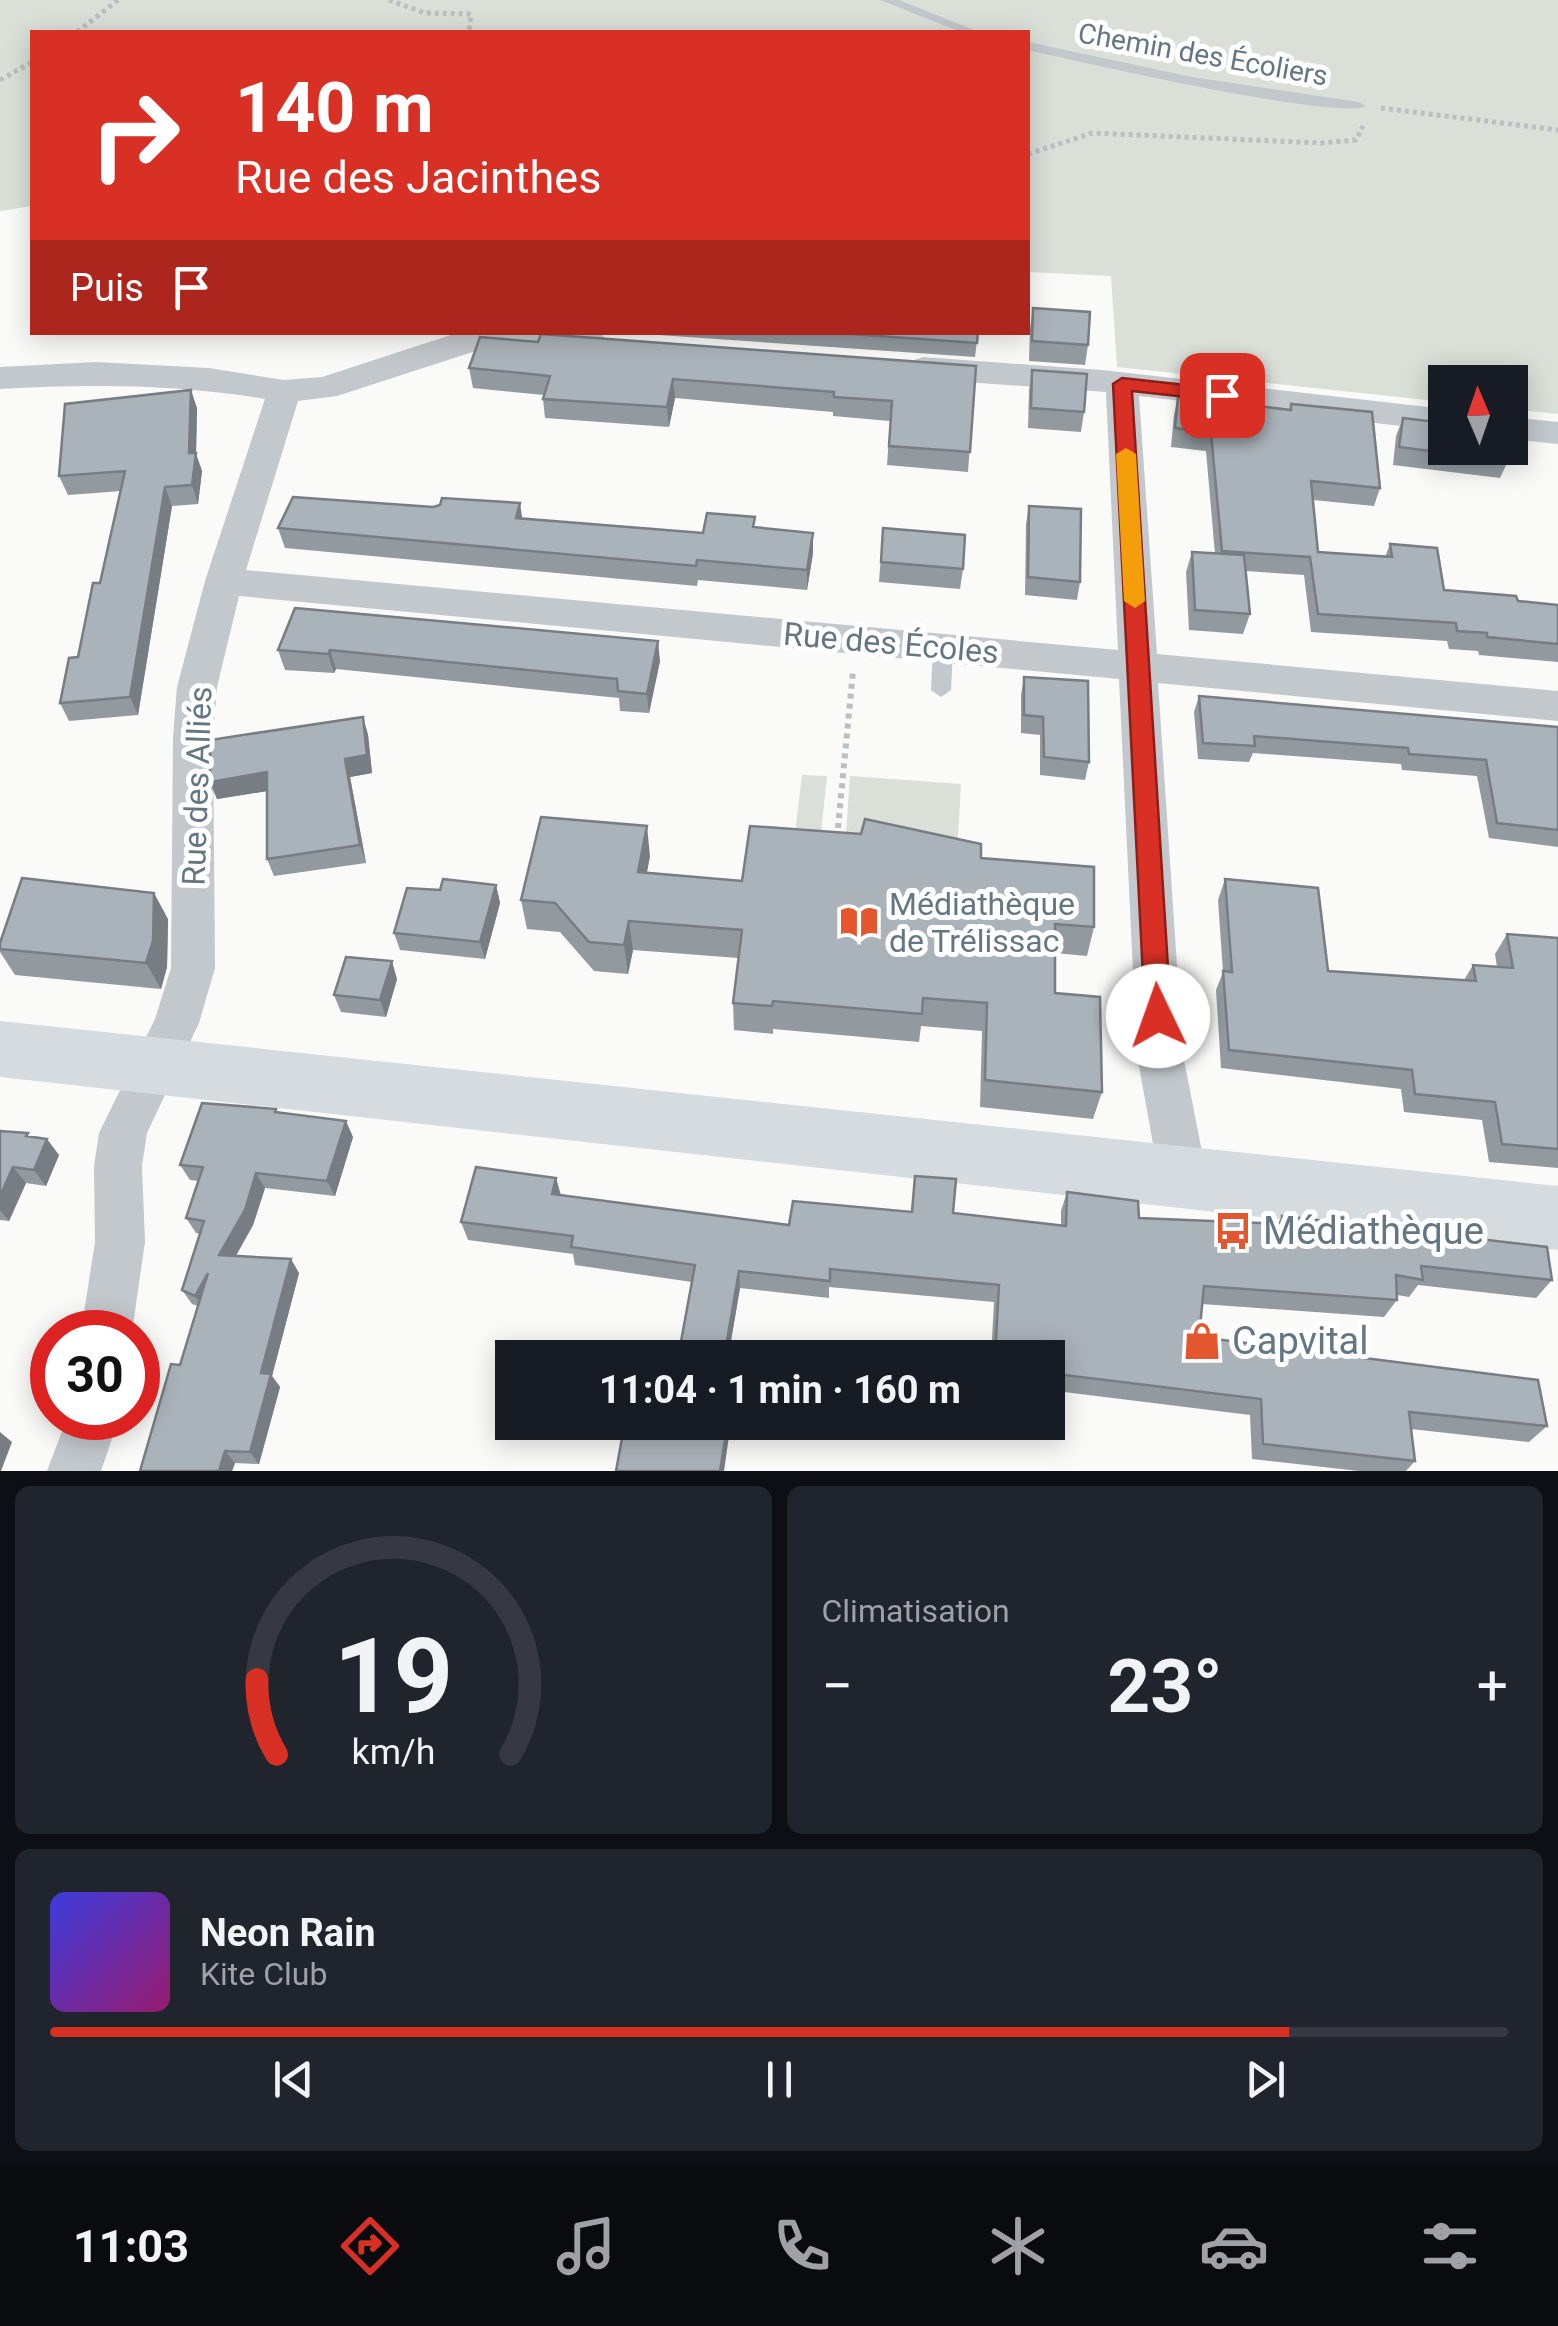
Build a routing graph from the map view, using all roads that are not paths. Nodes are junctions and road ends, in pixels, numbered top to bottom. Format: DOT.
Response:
graph roads {
  1 [pos="887,0"];
  2 [pos="967,30"];
  3 [pos="1030,46"];
  4 [pos="1359,106"];
  5 [pos="630,345"];
  6 [pos="886,365"];
  7 [pos="0,378"];
  8 [pos="1122,384"];
  9 [pos="284,391"];
  10 [pos="1428,418"];
  11 [pos="1528,430"];
  12 [pos="1558,433"];
  13 [pos="224,581"];
  14 [pos="942,648"];
  15 [pos="1139,666"];
  16 [pos="941,690"];
  17 [pos="1558,706"];
  18 [pos="0,1049"];
  19 [pos="156,1066"];
  20 [pos="1183,1177"];
  21 [pos="1558,1218"];
  22 [pos="109,1310"];
  23 [pos="85,1440"];
  24 [pos="74,1471"];
  1 -- 2 [label="lane"];
  3 -- 4 [label="lane, Chemin des Écoliers"];
  5 -- 9 [label="street"];
  6 -- 8 [label="street"];
  7 -- 9 [label="street"];
  8 -- 10 [label="street"];
  8 -- 15 [label="street"];
  9 -- 13 [label="street, Rue des Alliés"];
  11 -- 12 [label="street"];
  13 -- 14 [label="street, Rue des Écoles"];
  13 -- 19 [label="street, Rue des Alliés"];
  14 -- 15 [label="street, Rue des Écoles"];
  14 -- 16 [label="lane"];
  15 -- 17 [label="street, Rue des Écoles"];
  15 -- 20 [label="street"];
  18 -- 19 [label="main road"];
  19 -- 20 [label="main road"];
  19 -- 22 [label="street, Rue des Alliés"];
  20 -- 21 [label="main road"];
  23 -- 24 [label="street"];
}
